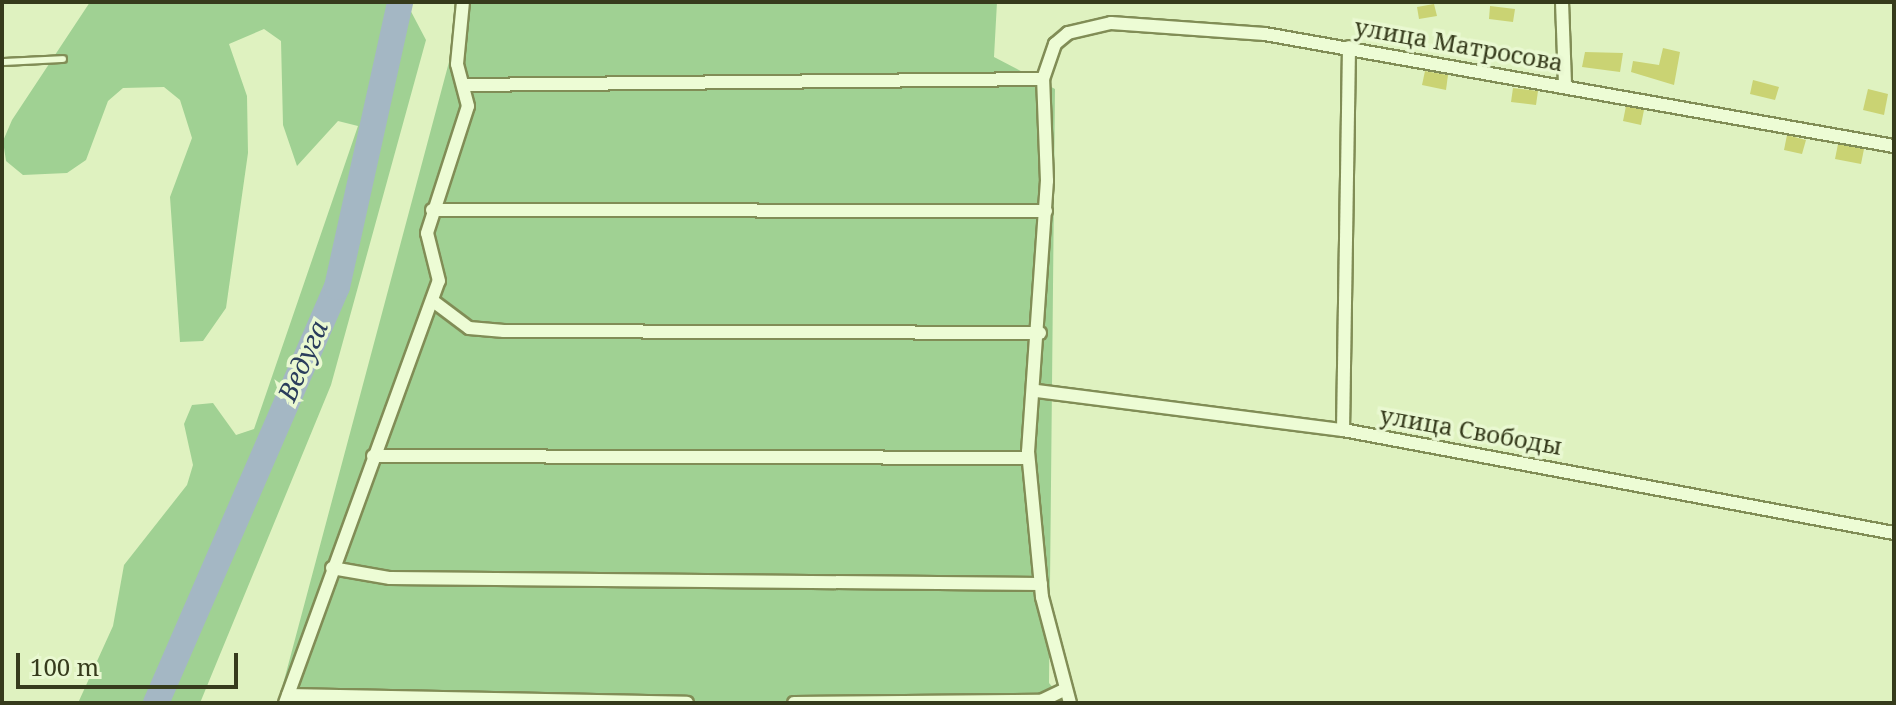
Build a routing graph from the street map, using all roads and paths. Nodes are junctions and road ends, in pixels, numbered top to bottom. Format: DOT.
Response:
graph roads {
  1 [pos="463,2"];
  2 [pos="1562,2"];
  3 [pos="1349,47"];
  4 [pos="63,59"];
  5 [pos="2,62"];
  6 [pos="1043,79"];
  7 [pos="1565,84"];
  8 [pos="463,85"];
  9 [pos="1894,146"];
  10 [pos="432,210"];
  11 [pos="1046,211"];
  12 [pos="433,301"];
  13 [pos="1040,333"];
  14 [pos="1037,391"];
  15 [pos="1343,430"];
  16 [pos="373,456"];
  17 [pos="1028,458"];
  18 [pos="1894,533"];
  19 [pos="332,568"];
  20 [pos="1041,584"];
  21 [pos="1064,690"];
  22 [pos="287,699"];
  23 [pos="687,703"];
  24 [pos="794,703"];
  25 [pos="1070,703"];
  1 -- 8 [label="street"];
  2 -- 7 [label="street"];
  3 -- 6 [label="street, улица Матросова"];
  3 -- 7 [label="street, улица Матросова"];
  3 -- 15 [label="street"];
  4 -- 5 [label="lane"];
  6 -- 8 [label="street"];
  6 -- 11 [label="street"];
  7 -- 9 [label="street, улица Матросова"];
  8 -- 10 [label="street"];
  10 -- 11 [label="street"];
  10 -- 12 [label="street"];
  11 -- 13 [label="street"];
  12 -- 13 [label="street"];
  12 -- 16 [label="street"];
  13 -- 14 [label="street"];
  14 -- 15 [label="street, улица Свободы"];
  14 -- 17 [label="street"];
  15 -- 18 [label="street, улица Свободы"];
  16 -- 17 [label="street"];
  16 -- 19 [label="street"];
  17 -- 20 [label="street"];
  19 -- 20 [label="street"];
  19 -- 22 [label="street"];
  20 -- 21 [label="street"];
  21 -- 24 [label="street"];
  21 -- 25 [label="street"];
  22 -- 23 [label="street"];
}
